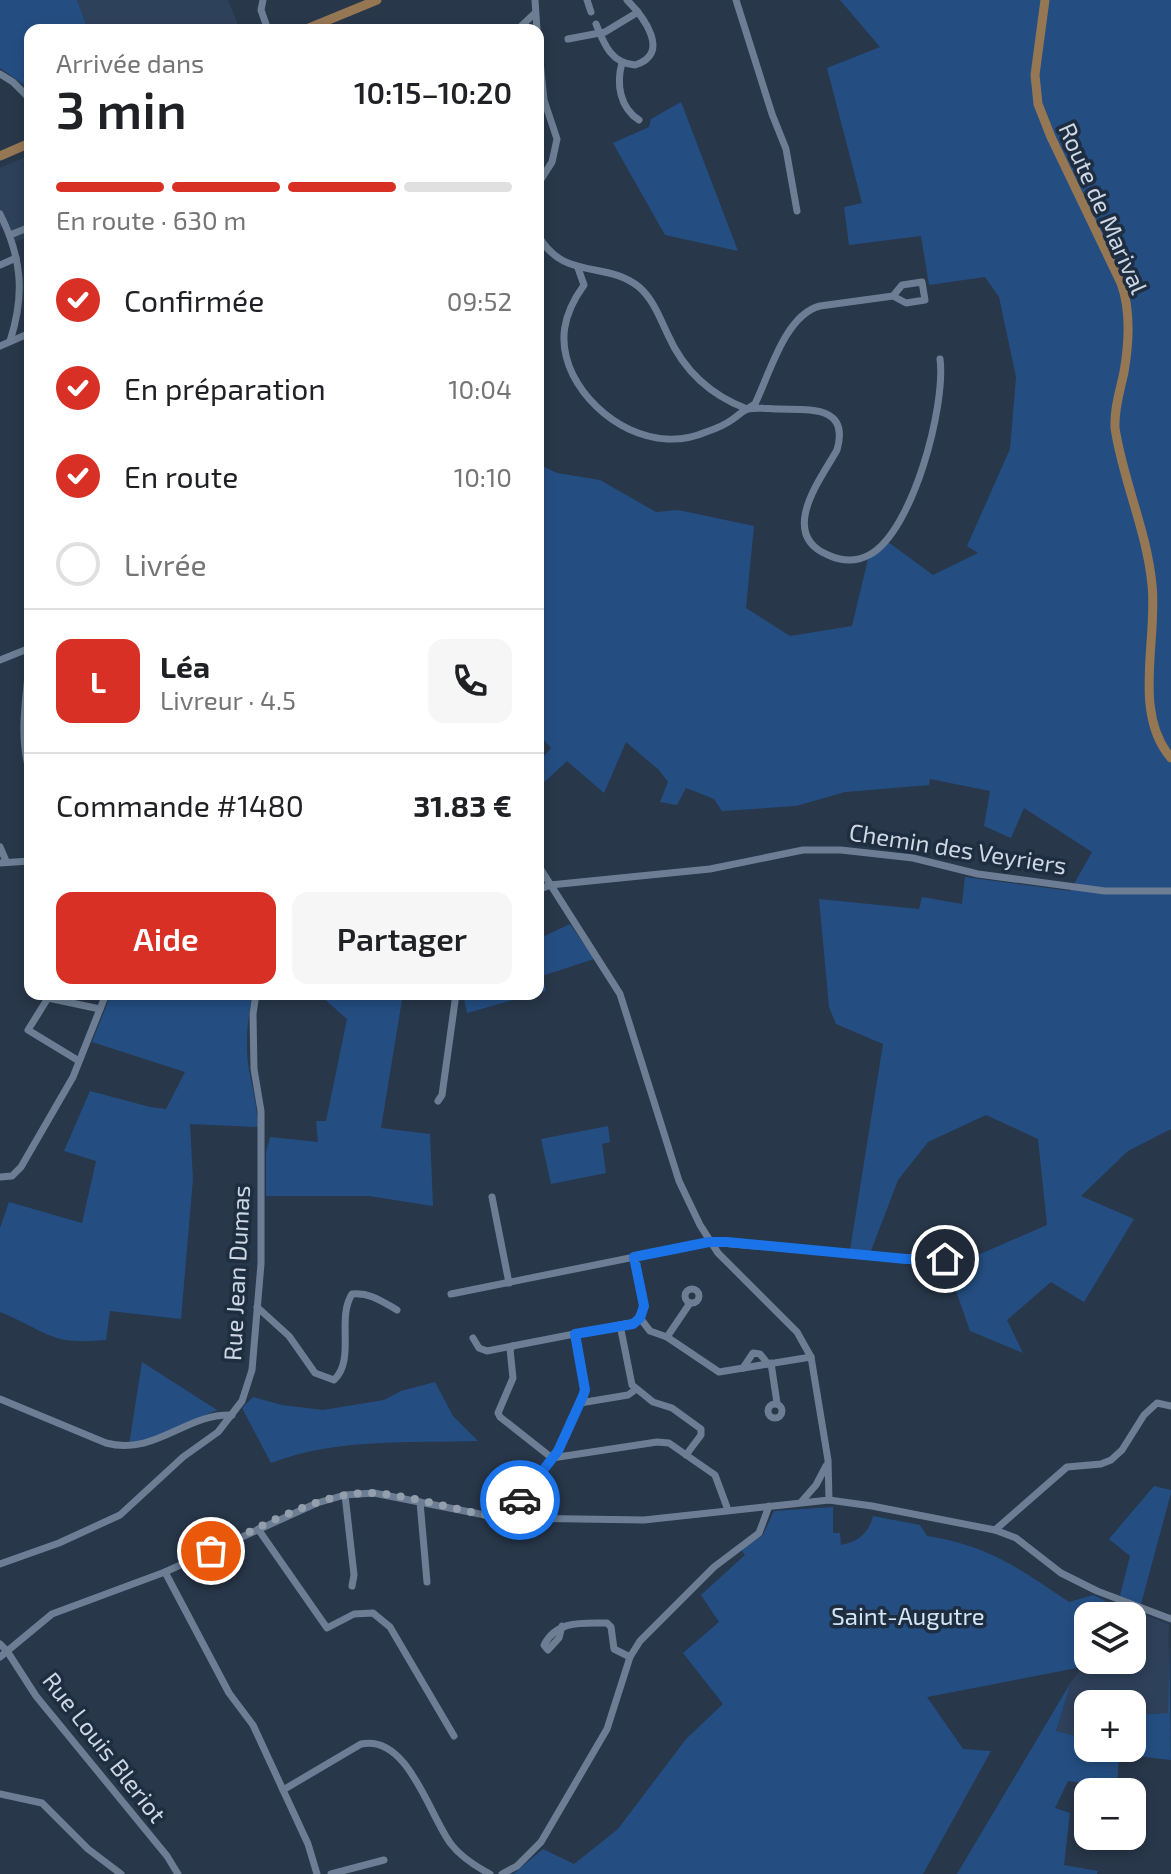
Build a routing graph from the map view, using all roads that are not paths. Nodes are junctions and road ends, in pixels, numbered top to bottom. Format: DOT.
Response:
graph roads {
  1 [pos="263,0"];
  2 [pos="377,0"];
  3 [pos="535,0"];
  4 [pos="587,0"];
  5 [pos="627,0"];
  6 [pos="736,0"];
  7 [pos="1045,0"];
  8 [pos="591,12"];
  9 [pos="638,12"];
  10 [pos="535,13"];
  11 [pos="266,24"];
  12 [pos="319,24"];
  13 [pos="523,24"];
  14 [pos="536,24"];
  15 [pos="596,24"];
  16 [pos="600,34"];
  17 [pos="568,39"];
  18 [pos="622,63"];
  19 [pos="0,74"];
  20 [pos="24,93"];
  21 [pos="544,100"];
  22 [pos="639,120"];
  23 [pos="24,146"];
  24 [pos="0,156"];
  25 [pos="544,173"];
  26 [pos="797,211"];
  27 [pos="0,214"];
  28 [pos="24,229"];
  29 [pos="10,235"];
  30 [pos="544,245"];
  31 [pos="16,258"];
  32 [pos="0,265"];
  33 [pos="578,268"];
  34 [pos="601,273"];
  35 [pos="584,285"];
  36 [pos="893,296"];
  37 [pos="24,335"];
  38 [pos="10,341"];
  39 [pos="0,346"];
  40 [pos="940,359"];
  41 [pos="747,409"];
  42 [pos="24,650"];
  43 [pos="0,660"];
  44 [pos="1171,758"];
  45 [pos="0,847"];
  46 [pos="24,861"];
  47 [pos="3,862"];
  48 [pos="544,875"];
  49 [pos="550,885"];
  50 [pos="544,888"];
  51 [pos="1171,891"];
  52 [pos="47,1000"];
  53 [pos="57,1000"];
  54 [pos="104,1000"];
  55 [pos="255,1000"];
  56 [pos="455,1000"];
  57 [pos="100,1009"];
  58 [pos="79,1061"];
  59 [pos="438,1101"];
  60 [pos="0,1177"];
  61 [pos="492,1197"];
  62 [pos="709,1242"];
  63 [pos="634,1257"];
  64 [pos="945,1259"];
  65 [pos="509,1283"];
  66 [pos="451,1294"];
  67 [pos="690,1303"];
  68 [pos="257,1307"];
  69 [pos="397,1310"];
  70 [pos="640,1318"];
  71 [pos="620,1325"];
  72 [pos="575,1334"];
  73 [pos="667,1337"];
  74 [pos="473,1338"];
  75 [pos="513,1346"];
  76 [pos="811,1357"];
  77 [pos="770,1364"];
  78 [pos="743,1368"];
  79 [pos="635,1390"];
  80 [pos="0,1399"];
  81 [pos="580,1403"];
  82 [pos="777,1403"];
  83 [pos="1171,1406"];
  84 [pos="232,1415"];
  85 [pos="686,1455"];
  86 [pos="552,1458"];
  87 [pos="828,1460"];
  88 [pos="345,1495"];
  89 [pos="829,1500"];
  90 [pos="802,1501"];
  91 [pos="420,1502"];
  92 [pos="769,1506"];
  93 [pos="728,1510"];
  94 [pos="506,1518"];
  95 [pos="258,1529"];
  96 [pos="995,1530"];
  97 [pos="0,1564"];
  98 [pos="165,1572"];
  99 [pos="427,1582"];
  100 [pos="352,1586"];
  101 [pos="1171,1619"];
  102 [pos="562,1626"];
  103 [pos="0,1644"];
  104 [pos="4,1654"];
  105 [pos="630,1657"];
  106 [pos="454,1736"];
  107 [pos="283,1790"];
  108 [pos="0,1794"];
  109 [pos="384,1860"];
  110 [pos="121,1874"];
  111 [pos="178,1874"];
  112 [pos="317,1874"];
  113 [pos="331,1874"];
  114 [pos="490,1874"];
  115 [pos="502,1874"];
  1 -- 11 [label="street"];
  2 -- 12 [label="main road"];
  3 -- 10 [label="street"];
  4 -- 8 [label="street"];
  5 -- 9 [label="street"];
  6 -- 26 [label="street"];
  7 -- 44 [label="main road, Route de Marival"];
  9 -- 16 [label="street"];
  9 -- 18 [label="street"];
  10 -- 13 [label="street"];
  10 -- 14 [label="street"];
  15 -- 16 [label="street"];
  16 -- 17 [label="street"];
  16 -- 18 [label="street"];
  18 -- 22 [label="street"];
  19 -- 20 [label="street"];
  21 -- 25 [label="street"];
  23 -- 24 [label="main road"];
  27 -- 29 [label="street"];
  28 -- 29 [label="street"];
  29 -- 31 [label="street"];
  30 -- 33 [label="street"];
  31 -- 32 [label="street"];
  31 -- 38 [label="street"];
  33 -- 34 [label="street"];
  33 -- 35 [label="street"];
  34 -- 35 [label="street"];
  34 -- 41 [label="street"];
  35 -- 41 [label="street"];
  36 -- 41 [label="street"];
  37 -- 38 [label="street"];
  38 -- 39 [label="street"];
  40 -- 41 [label="street"];
  42 -- 43 [label="street"];
  45 -- 47 [label="street"];
  46 -- 47 [label="street"];
  48 -- 49 [label="street"];
  49 -- 50 [label="street, Chemin des Veyriers"];
  49 -- 51 [label="street, Chemin des Veyriers"];
  49 -- 62 [label="street"];
  52 -- 58 [label="street"];
  53 -- 57 [label="street"];
  54 -- 57 [label="street"];
  55 -- 68 [label="street, Rue Jean Dumas"];
  56 -- 59 [label="street"];
  57 -- 58 [label="street"];
  58 -- 60 [label="street"];
  61 -- 65 [label="street"];
  62 -- 63 [label="street"];
  62 -- 64 [label="street"];
  62 -- 76 [label="street"];
  63 -- 65 [label="street"];
  63 -- 70 [label="street"];
  65 -- 66 [label="street"];
  67 -- 73 [label="street"];
  68 -- 69 [label="street"];
  68 -- 84 [label="street, Rue Jean Dumas"];
  70 -- 71 [label="street"];
  70 -- 73 [label="street"];
  71 -- 72 [label="street"];
  71 -- 79 [label="street"];
  72 -- 75 [label="street"];
  72 -- 81 [label="street"];
  73 -- 78 [label="street"];
  74 -- 75 [label="street"];
  75 -- 86 [label="street"];
  76 -- 77 [label="street"];
  76 -- 87 [label="street"];
  77 -- 78 [label="street"];
  77 -- 78 [label="street"];
  77 -- 82 [label="street"];
  79 -- 81 [label="street"];
  79 -- 85 [label="street"];
  80 -- 84 [label="street"];
  81 -- 86 [label="street"];
  83 -- 96 [label="street"];
  84 -- 97 [label="street, Rue Jean Dumas"];
  85 -- 86 [label="street"];
  85 -- 93 [label="street"];
  86 -- 94 [label="street"];
  87 -- 89 [label="street"];
  87 -- 90 [label="street"];
  88 -- 91 [label="street"];
  88 -- 95 [label="street"];
  88 -- 100 [label="street"];
  89 -- 90 [label="street"];
  89 -- 96 [label="street"];
  90 -- 92 [label="street"];
  91 -- 94 [label="street"];
  91 -- 99 [label="street"];
  92 -- 93 [label="street"];
  92 -- 105 [label="street"];
  93 -- 94 [label="street"];
  95 -- 98 [label="street"];
  95 -- 106 [label="street"];
  96 -- 101 [label="street"];
  98 -- 104 [label="street"];
  98 -- 107 [label="street"];
  102 -- 105 [label="street"];
  103 -- 104 [label="street, Rue Louis Bleriot"];
  104 -- 111 [label="street, Rue Louis Bleriot"];
  105 -- 115 [label="street"];
  107 -- 112 [label="street"];
  107 -- 114 [label="street"];
  108 -- 110 [label="street"];
  109 -- 113 [label="street"];
}
